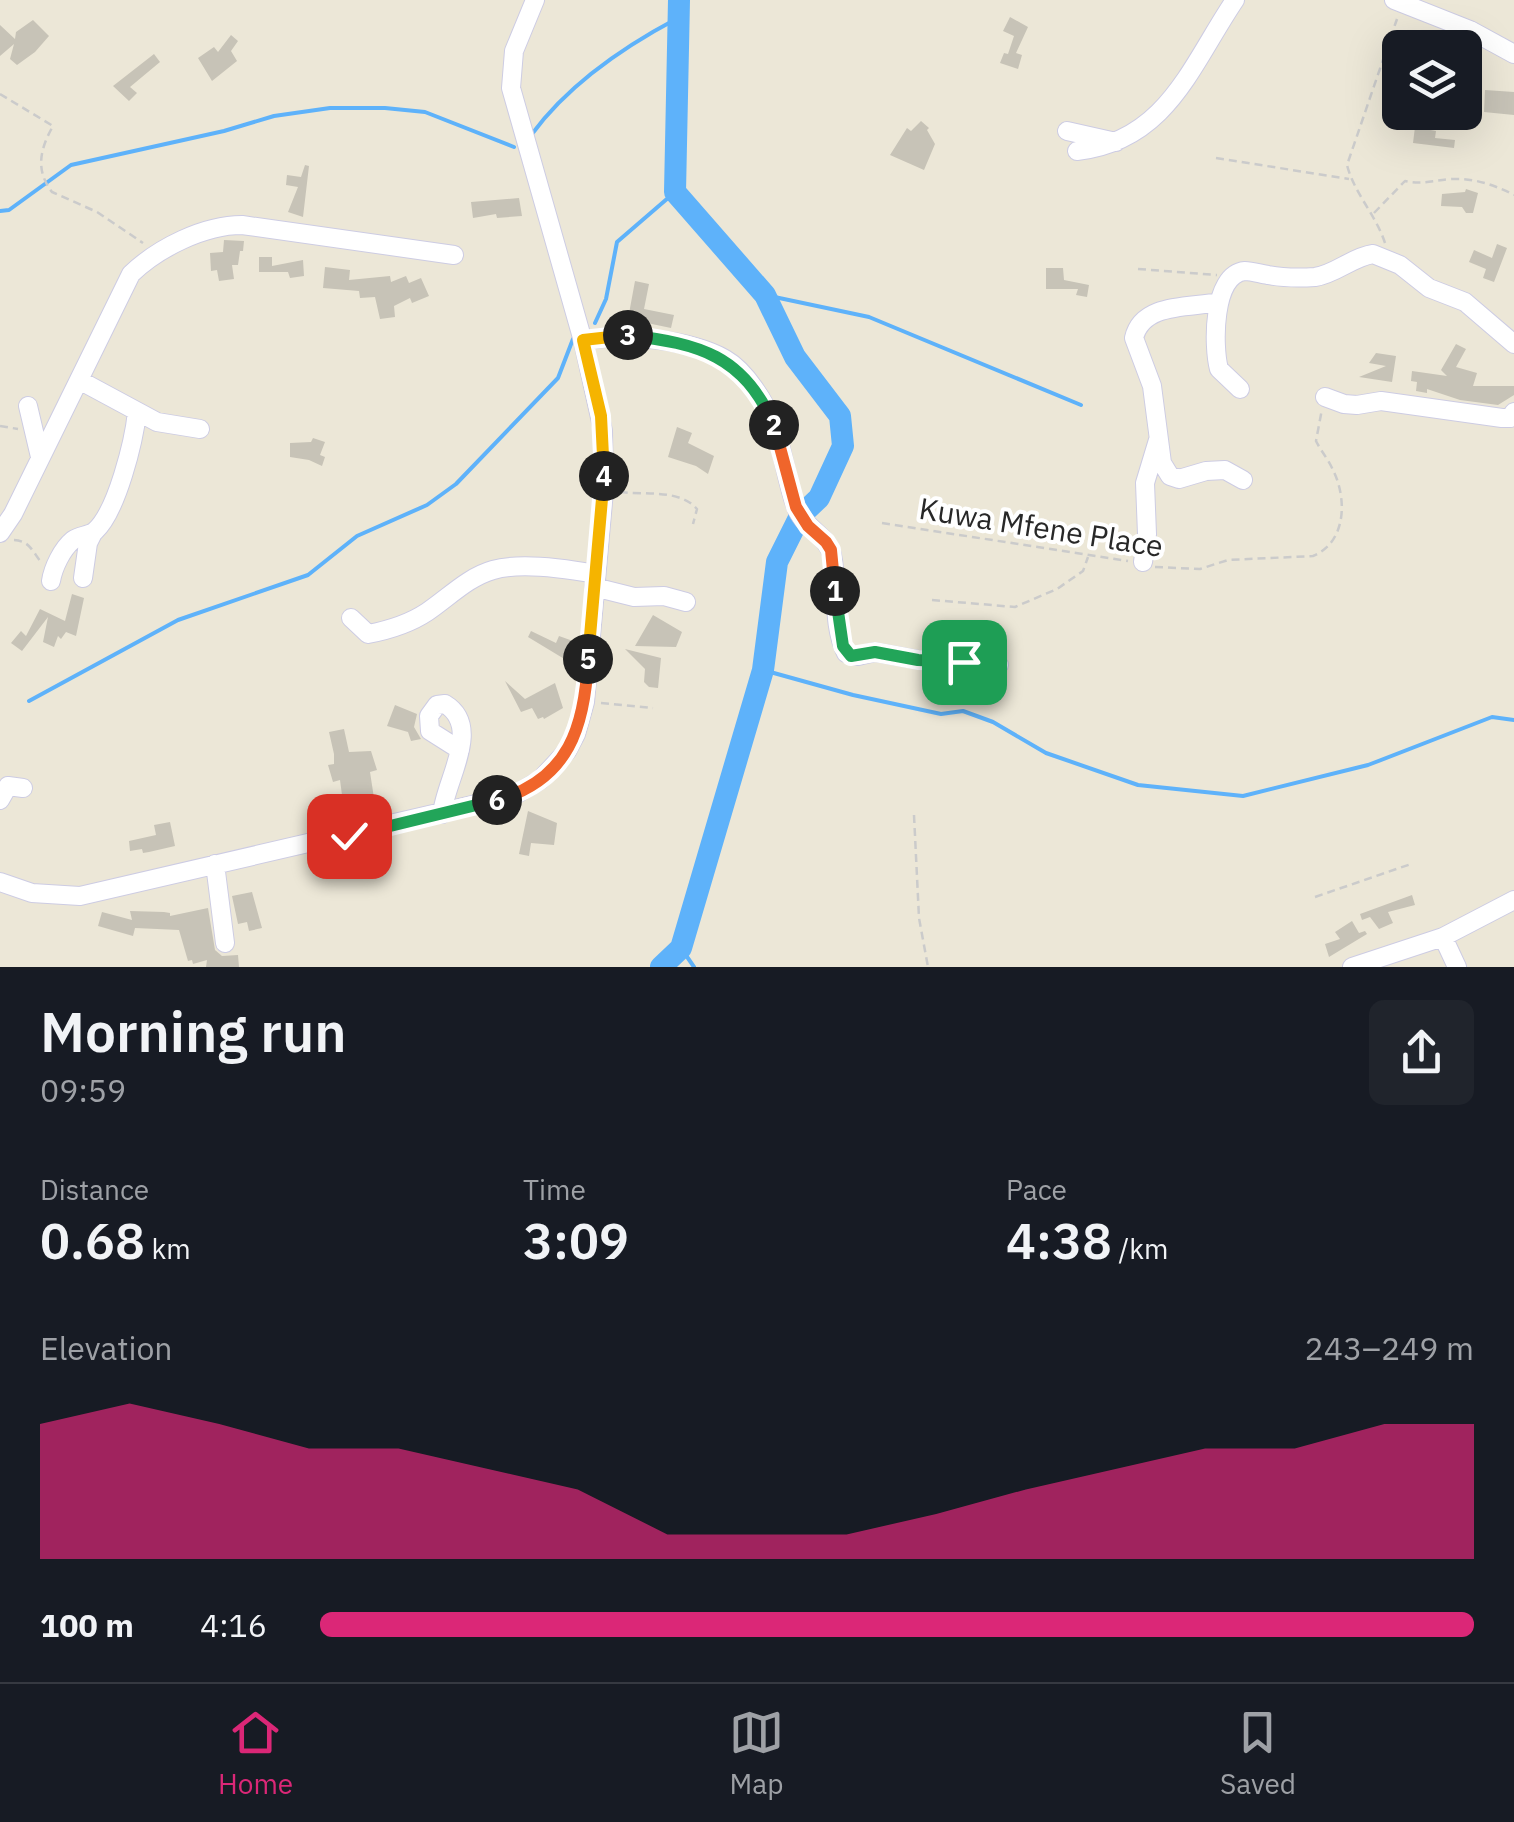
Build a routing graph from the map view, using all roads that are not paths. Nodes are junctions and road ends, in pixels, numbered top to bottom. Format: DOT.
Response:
graph roads {
  1 [pos="535,0"];
  2 [pos="1235,0"];
  3 [pos="1398,2"];
  4 [pos="1514,54"];
  5 [pos="1067,131"];
  6 [pos="1116,142"];
  7 [pos="1077,152"];
  8 [pos="454,256"];
  9 [pos="1219,302"];
  10 [pos="583,340"];
  11 [pos="1514,344"];
  12 [pos="79,380"];
  13 [pos="1240,389"];
  14 [pos="1325,397"];
  15 [pos="28,406"];
  16 [pos="137,412"];
  17 [pos="1514,412"];
  18 [pos="200,430"];
  19 [pos="1158,440"];
  20 [pos="40,457"];
  21 [pos="1242,480"];
  22 [pos="93,533"];
  23 [pos="2,536"];
  24 [pos="1143,562"];
  25 [pos="54,572"];
  26 [pos="83,578"];
  27 [pos="595,580"];
  28 [pos="686,602"];
  29 [pos="351,618"];
  30 [pos="999,665"];
  31 [pos="460,750"];
  32 [pos="22,788"];
  33 [pos="0,800"];
  34 [pos="442,814"];
  35 [pos="215,864"];
  36 [pos="0,882"];
  37 [pos="1514,900"];
  38 [pos="1443,937"];
  39 [pos="225,944"];
  40 [pos="1352,967"];
  41 [pos="1457,967"];
  1 -- 10 [label="street"];
  2 -- 6 [label="street"];
  3 -- 4 [label="street"];
  5 -- 6 [label="street"];
  6 -- 7 [label="street"];
  8 -- 12 [label="street"];
  9 -- 11 [label="street"];
  9 -- 13 [label="street"];
  9 -- 19 [label="street"];
  10 -- 27 [label="street"];
  10 -- 30 [label="street"];
  12 -- 16 [label="street"];
  12 -- 20 [label="street"];
  14 -- 17 [label="street"];
  15 -- 20 [label="street"];
  16 -- 18 [label="street"];
  16 -- 22 [label="street"];
  19 -- 21 [label="street"];
  19 -- 24 [label="street"];
  20 -- 23 [label="street"];
  22 -- 25 [label="street"];
  22 -- 26 [label="street"];
  27 -- 28 [label="street"];
  27 -- 29 [label="street"];
  27 -- 34 [label="street"];
  31 -- 34 [label="street"];
  32 -- 33 [label="street"];
  34 -- 35 [label="street"];
  35 -- 36 [label="street"];
  35 -- 39 [label="street"];
  37 -- 38 [label="street"];
  38 -- 40 [label="street"];
  38 -- 41 [label="street"];
}
